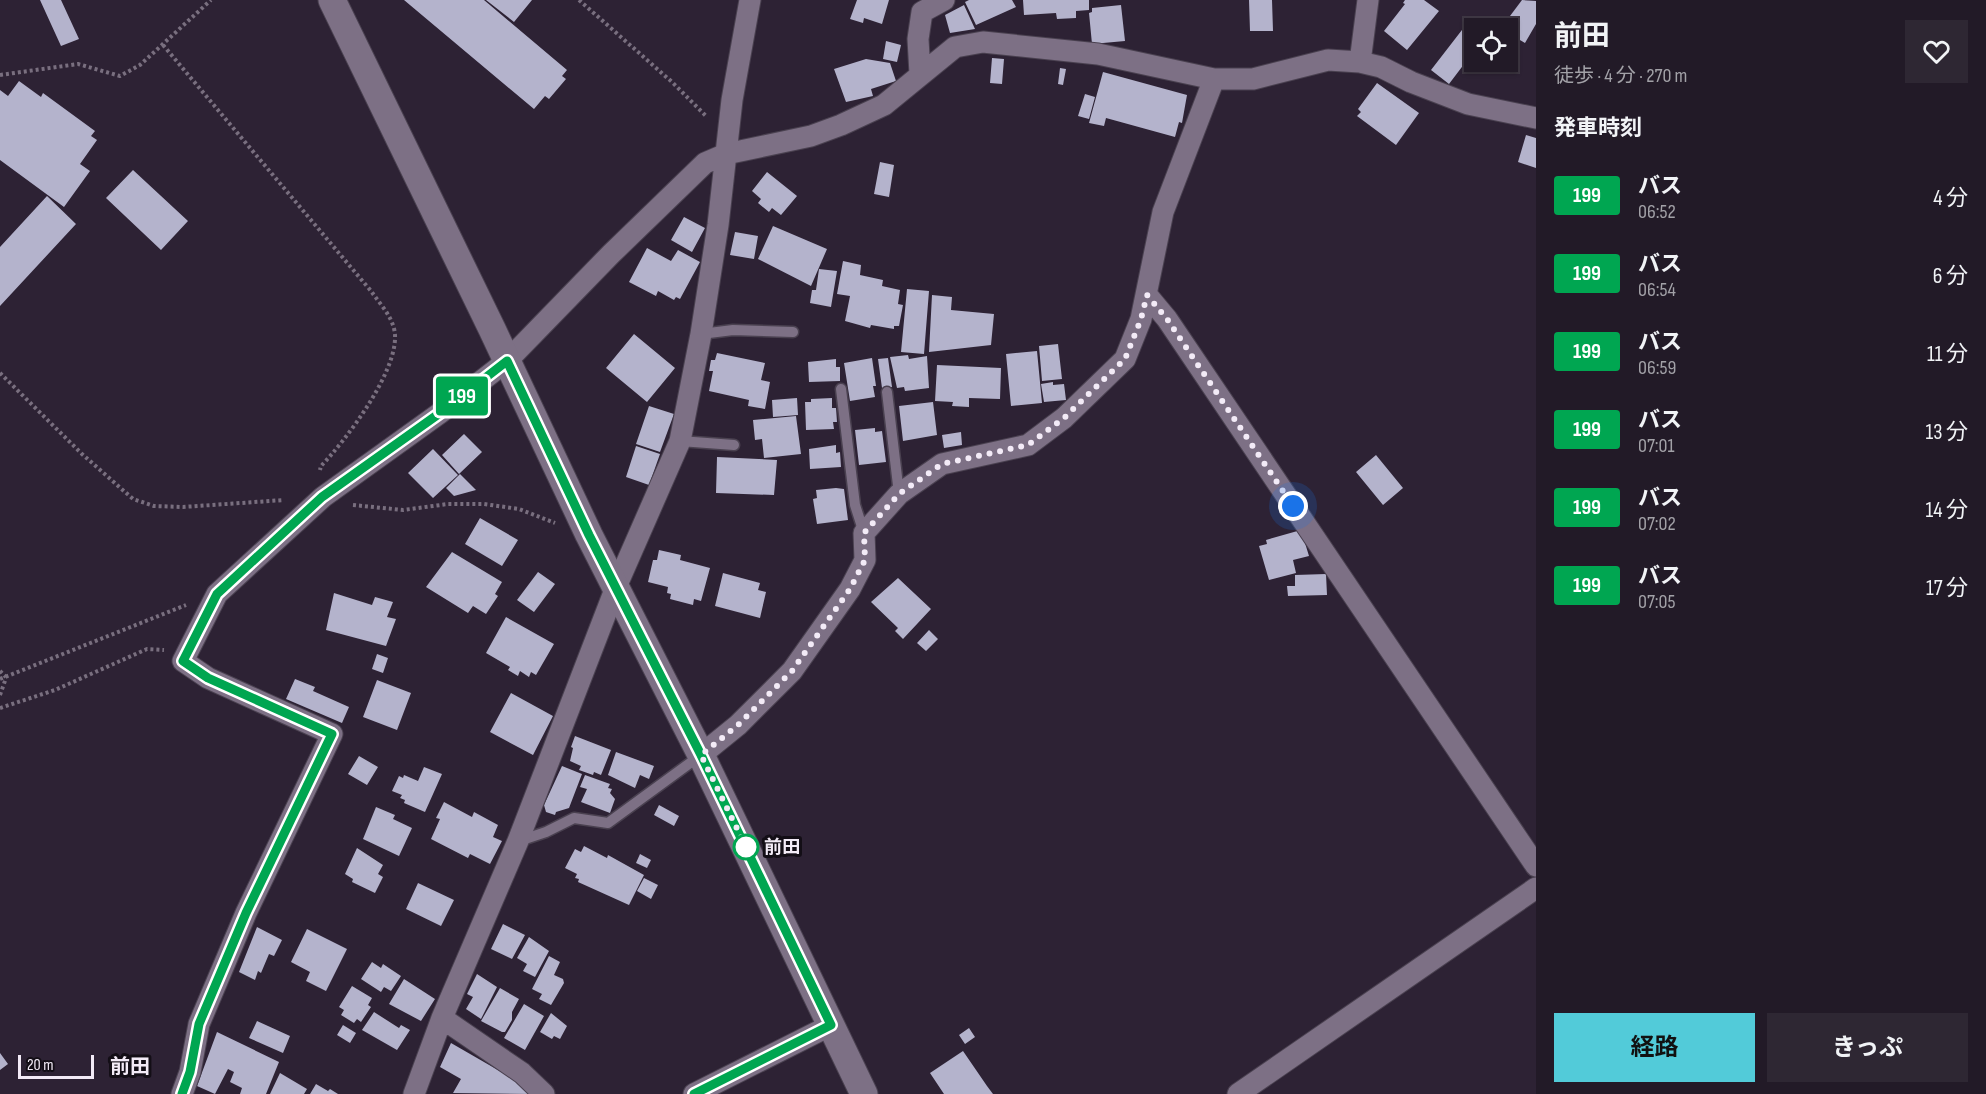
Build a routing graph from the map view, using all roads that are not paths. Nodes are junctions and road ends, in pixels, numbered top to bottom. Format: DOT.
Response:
graph roads {
  1 [pos="332,0"];
  2 [pos="750,0"];
  3 [pos="944,0"];
  4 [pos="1368,0"];
  5 [pos="1360,62"];
  6 [pos="920,74"];
  7 [pos="1214,80"];
  8 [pos="1536,118"];
  9 [pos="727,148"];
  10 [pos="1147,295"];
  11 [pos="793,332"];
  12 [pos="701,334"];
  13 [pos="507,361"];
  14 [pos="841,389"];
  15 [pos="887,392"];
  16 [pos="680,441"];
  17 [pos="734,445"];
  18 [pos="899,494"];
  19 [pos="864,533"];
  20 [pos="616,587"];
  21 [pos="701,755"];
  22 [pos="518,841"];
  23 [pos="1536,866"];
  24 [pos="1536,888"];
  25 [pos="442,1018"];
  26 [pos="831,1025"];
  27 [pos="182,1094"];
  28 [pos="414,1094"];
  29 [pos="544,1094"];
  30 [pos="694,1094"];
  31 [pos="864,1094"];
  32 [pos="1238,1094"];
  1 -- 13 [label="street"];
  2 -- 9 [label="street"];
  3 -- 6 [label="street"];
  4 -- 5 [label="street"];
  5 -- 7 [label="street"];
  5 -- 8 [label="street"];
  6 -- 7 [label="street"];
  6 -- 9 [label="street"];
  7 -- 10 [label="street"];
  9 -- 12 [label="street"];
  9 -- 13 [label="street"];
  10 -- 18 [label="street"];
  10 -- 23 [label="street"];
  11 -- 12 [label="lane"];
  12 -- 16 [label="street"];
  13 -- 20 [label="street"];
  13 -- 27 [label="street"];
  14 -- 19 [label="lane"];
  15 -- 18 [label="lane"];
  16 -- 17 [label="lane"];
  16 -- 20 [label="street"];
  18 -- 19 [label="street"];
  19 -- 21 [label="street"];
  20 -- 21 [label="street"];
  20 -- 22 [label="street"];
  21 -- 22 [label="lane"];
  21 -- 26 [label="street"];
  22 -- 25 [label="street"];
  24 -- 32 [label="street"];
  25 -- 28 [label="street"];
  25 -- 29 [label="street"];
  26 -- 30 [label="street"];
  26 -- 31 [label="street"];
}
